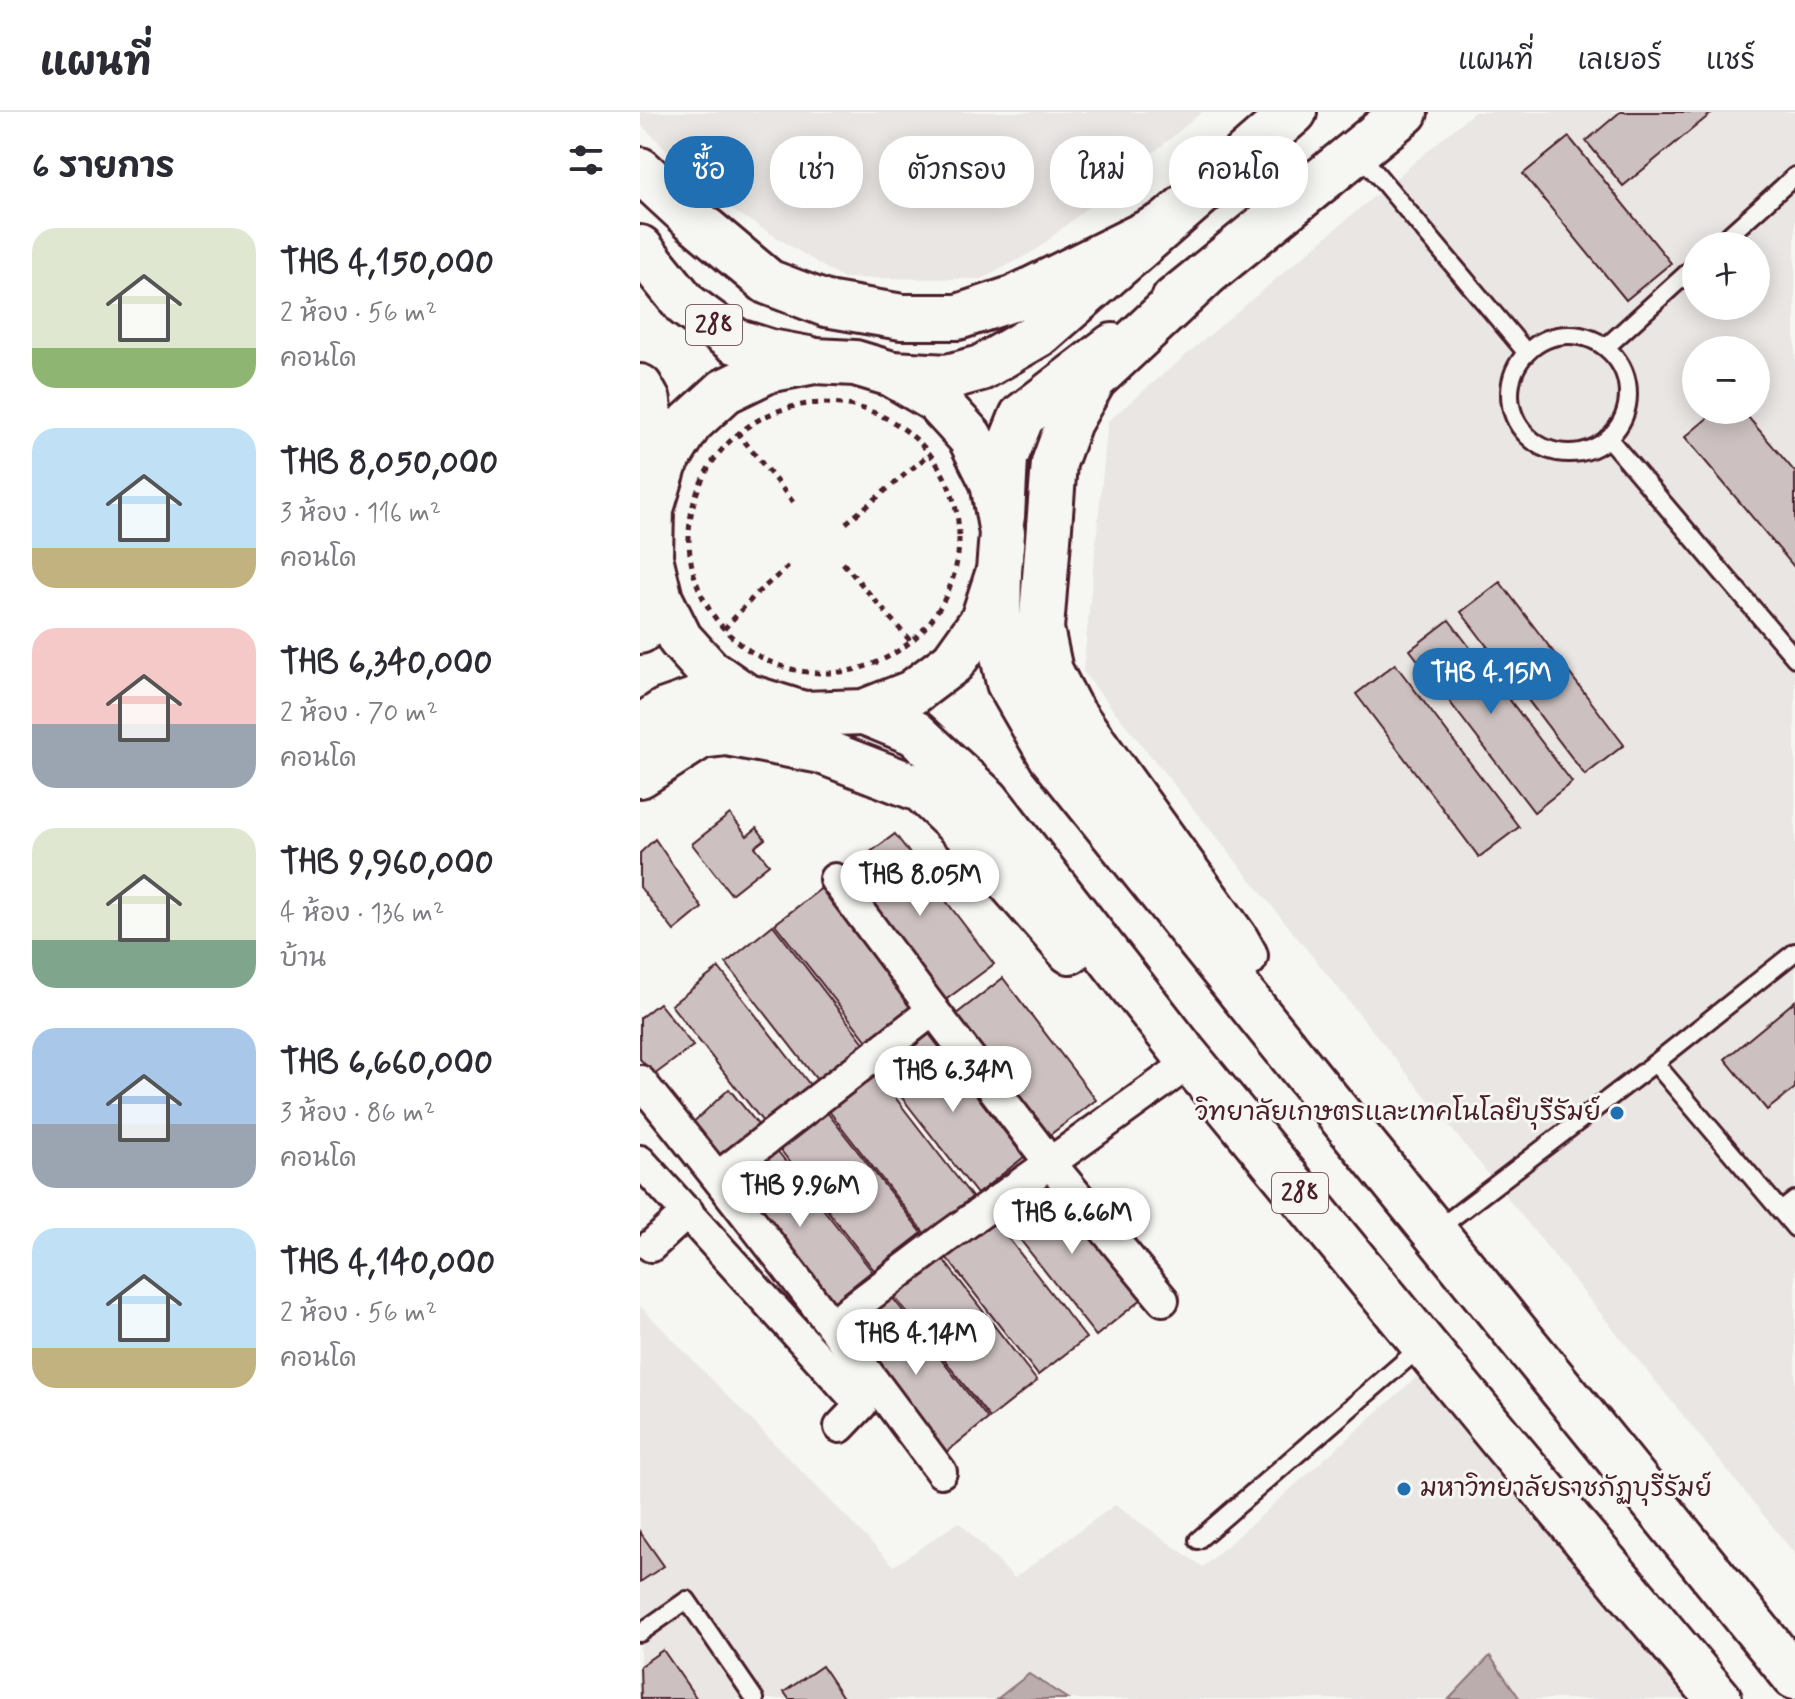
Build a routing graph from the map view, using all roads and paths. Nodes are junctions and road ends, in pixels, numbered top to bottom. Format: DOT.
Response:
graph roads {
  1 [pos="1294,112"];
  2 [pos="1405,112"];
  3 [pos="1358,151"];
  4 [pos="640,170"];
  5 [pos="1795,176"];
  6 [pos="1165,224"];
  7 [pos="1733,232"];
  8 [pos="640,248"];
  9 [pos="1203,277"];
  10 [pos="1682,278"];
  11 [pos="1606,347"];
  12 [pos="1526,352"];
  13 [pos="815,361"];
  14 [pos="892,374"];
  15 [pos="640,387"];
  16 [pos="737,432"];
  17 [pos="1608,438"];
  18 [pos="931,453"];
  19 [pos="793,502"];
  20 [pos="651,509"];
  21 [pos="846,523"];
  22 [pos="1001,552"];
  23 [pos="650,557"];
  24 [pos="843,563"];
  25 [pos="789,566"];
  26 [pos="723,629"];
  27 [pos="640,631"];
  28 [pos="912,643"];
  29 [pos="1795,658"];
  30 [pos="745,696"];
  31 [pos="864,712"];
  32 [pos="640,728"];
  33 [pos="640,775"];
  34 [pos="835,879"];
  35 [pos="1795,952"];
  36 [pos="933,1010"];
  37 [pos="1188,1057"];
  38 [pos="1655,1063"];
  39 [pos="640,1081"];
  40 [pos="1317,1087"];
  41 [pos="640,1161"];
  42 [pos="1051,1164"];
  43 [pos="718,1177"];
  44 [pos="1795,1200"];
  45 [pos="1781,1211"];
  46 [pos="688,1212"];
  47 [pos="1795,1228"];
  48 [pos="1434,1232"];
  49 [pos="651,1246"];
  50 [pos="1163,1300"];
  51 [pos="832,1324"];
  52 [pos="1424,1344"];
  53 [pos="840,1427"];
  54 [pos="941,1472"];
  55 [pos="1198,1540"];
  56 [pos="640,1633"];
  57 [pos="1795,1677"];
  58 [pos="755,1699"];
  59 [pos="1719,1699"];
  1 -- 6 [label="main road"];
  2 -- 3 [label="main road"];
  3 -- 9 [label="main road"];
  3 -- 12 [label="lane"];
  4 -- 6 [label="main road"];
  5 -- 7 [label="lane"];
  6 -- 14 [label="main road"];
  8 -- 13 [label="main road, 288"];
  9 -- 22 [label="main road"];
  9 -- 40 [label="main road"];
  10 -- 11 [label="lane"];
  11 -- 12 [label="lane"];
  11 -- 17 [label="lane"];
  12 -- 17 [label="lane"];
  13 -- 14 [label="main road"];
  13 -- 20 [label="main road"];
  14 -- 22 [label="main road"];
  15 -- 20 [label="main road"];
  16 -- 18 [label="path"];
  16 -- 19 [label="path"];
  16 -- 26 [label="path"];
  17 -- 29 [label="lane"];
  18 -- 21 [label="path"];
  18 -- 28 [label="path"];
  20 -- 23 [label="main road"];
  22 -- 31 [label="main road"];
  22 -- 40 [label="main road"];
  23 -- 27 [label="main road"];
  23 -- 30 [label="main road"];
  24 -- 28 [label="path"];
  25 -- 26 [label="path"];
  26 -- 28 [label="path"];
  30 -- 31 [label="main road"];
  30 -- 32 [label="main road"];
  31 -- 37 [label="main road, 288"];
  33 -- 37 [label="main road"];
  34 -- 36 [label="street"];
  35 -- 38 [label="lane"];
  36 -- 42 [label="street"];
  36 -- 43 [label="street"];
  37 -- 42 [label="street"];
  37 -- 52 [label="main road, 288"];
  38 -- 45 [label="lane"];
  38 -- 48 [label="lane"];
  39 -- 43 [label="street"];
  40 -- 48 [label="main road"];
  41 -- 46 [label="street"];
  42 -- 50 [label="street"];
  42 -- 51 [label="street"];
  43 -- 51 [label="street"];
  44 -- 45 [label="lane"];
  45 -- 47 [label="lane"];
  46 -- 49 [label="street"];
  46 -- 53 [label="street"];
  48 -- 57 [label="main road"];
  51 -- 54 [label="street"];
  52 -- 55 [label="lane"];
  52 -- 59 [label="main road, 288"];
  56 -- 58 [label="lane"];
}
